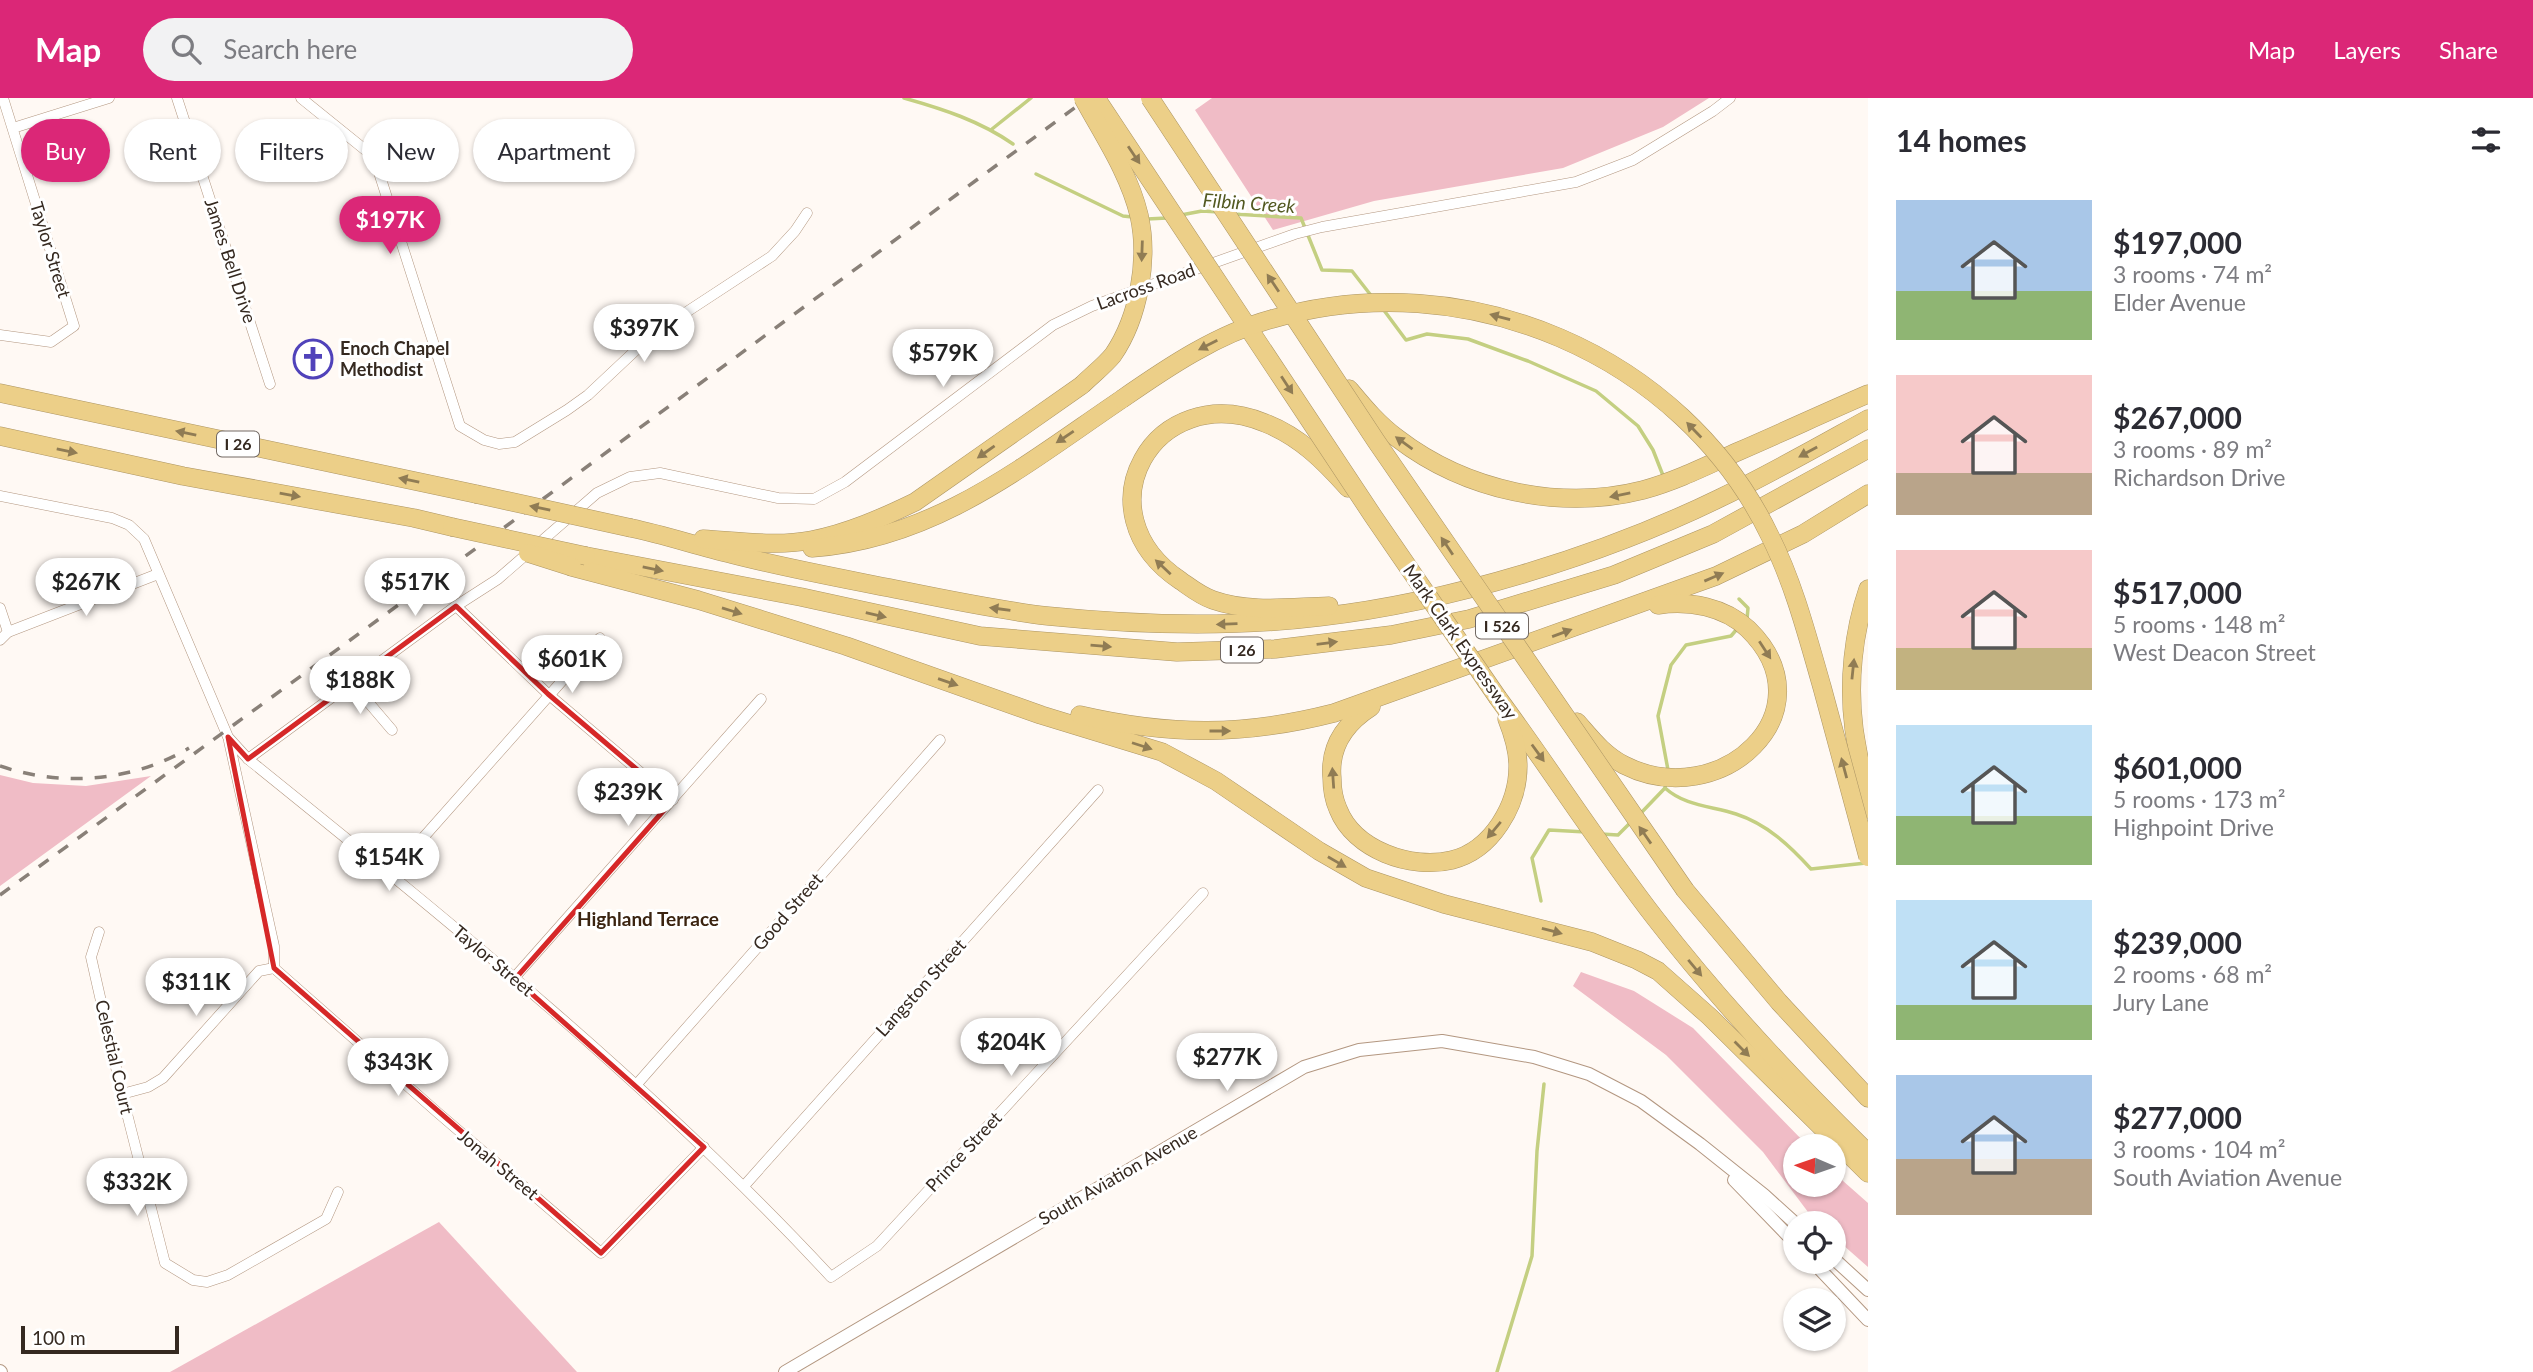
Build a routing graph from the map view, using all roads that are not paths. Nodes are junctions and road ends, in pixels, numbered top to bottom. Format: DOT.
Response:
graph roads {
  1 [pos="3,98"];
  2 [pos="109,98"];
  3 [pos="177,98"];
  4 [pos="301,98"];
  5 [pos="1083,98"];
  6 [pos="1096,98"];
  7 [pos="1150,98"];
  8 [pos="1730,98"];
  9 [pos="13,128"];
  10 [pos="807,214"];
  11 [pos="0,335"];
  12 [pos="1324,360"];
  13 [pos="270,384"];
  14 [pos="0,393"];
  15 [pos="1868,394"];
  16 [pos="1868,419"];
  17 [pos="0,436"];
  18 [pos="1868,449"];
  19 [pos="1868,494"];
  20 [pos="0,496"];
  21 [pos="1373,516"];
  22 [pos="452,527"];
  23 [pos="676,537"];
  24 [pos="722,540"];
  25 [pos="158,574"];
  26 [pos="1868,589"];
  27 [pos="1392,606"];
  28 [pos="456,607"];
  29 [pos="0,608"];
  30 [pos="1627,609"];
  31 [pos="4,636"];
  32 [pos="600,638"];
  33 [pos="1533,671"];
  34 [pos="352,682"];
  35 [pos="1405,689"];
  36 [pos="548,694"];
  37 [pos="984,694"];
  38 [pos="1498,698"];
  39 [pos="761,699"];
  40 [pos="392,730"];
  41 [pos="228,737"];
  42 [pos="940,740"];
  43 [pos="248,759"];
  44 [pos="1098,790"];
  45 [pos="673,800"];
  46 [pos="1868,809"];
  47 [pos="1868,857"];
  48 [pos="390,874"];
  49 [pos="1203,893"];
  50 [pos="99,932"];
  51 [pos="274,968"];
  52 [pos="514,978"];
  53 [pos="637,1084"];
  54 [pos="122,1094"];
  55 [pos="1868,1098"];
  56 [pos="1700,1144"];
  57 [pos="704,1147"];
  58 [pos="1868,1153"];
  59 [pos="1868,1173"];
  60 [pos="744,1186"];
  61 [pos="338,1192"];
  62 [pos="1783,1212"];
  63 [pos="1783,1230"];
  64 [pos="1846,1270"];
  65 [pos="1824,1274"];
  66 [pos="831,1277"];
  67 [pos="1868,1290"];
  68 [pos="1868,1320"];
  69 [pos="785,1372"];
  1 -- 9 [label="street, Taylor Street"];
  2 -- 9 [label="street"];
  3 -- 13 [label="street, James Bell Drive"];
  4 -- 10 [label="street"];
  5 -- 24 [label="highway, one-way, bridge"];
  6 -- 21 [label="highway, Mark Clark Expressway / I 526, one-way, bridge"];
  12 -- 7 [label="highway, I 526, one-way, bridge"];
  8 -- 28 [label="street, Lacross Road"];
  9 -- 11 [label="street, Taylor Street"];
  15 -- 12 [label="highway, one-way, bridge"];
  33 -- 12 [label="highway, I 526, one-way, bridge"];
  23 -- 14 [label="highway, I 26, one-way, bridge"];
  16 -- 27 [label="highway, I 26, one-way"];
  17 -- 22 [label="highway, I 26, one-way"];
  22 -- 18 [label="highway, I 26, one-way, bridge"];
  30 -- 19 [label="highway, one-way"];
  20 -- 25 [label="street, Taylor Street"];
  27 -- 21 [label="highway, one-way, bridge"];
  21 -- 38 [label="highway, Mark Clark Expressway / I 526, bridge"];
  22 -- 37 [label="highway, one-way, bridge"];
  23 -- 24 [label="highway"];
  27 -- 23 [label="highway, I 26, one-way"];
  47 -- 24 [label="highway, one-way, bridge"];
  25 -- 31 [label="street"];
  25 -- 41 [label="street, Taylor Street"];
  46 -- 26 [label="highway, one-way"];
  28 -- 34 [label="street, Lacross Road"];
  28 -- 36 [label="street"];
  29 -- 31 [label="street"];
  30 -- 33 [label="highway, one-way, bridge"];
  35 -- 30 [label="highway, one-way"];
  32 -- 36 [label="street"];
  55 -- 33 [label="highway, I 526, one-way, bridge"];
  34 -- 40 [label="street"];
  34 -- 43 [label="street, Lacross Road"];
  37 -- 35 [label="highway, one-way"];
  38 -- 35 [label="highway, one-way"];
  36 -- 45 [label="street"];
  36 -- 48 [label="street"];
  37 -- 59 [label="highway, one-way"];
  38 -- 58 [label="highway, Mark Clark Expressway / I 526, one-way"];
  39 -- 45 [label="street"];
  41 -- 43 [label="street, Taylor Street"];
  41 -- 51 [label="street"];
  42 -- 53 [label="street, Good Street"];
  43 -- 48 [label="street, Taylor Street"];
  44 -- 60 [label="street, Langston Street"];
  45 -- 52 [label="street"];
  48 -- 52 [label="street, Taylor Street"];
  49 -- 66 [label="street, Prince Street"];
  50 -- 54 [label="street, Celestial Court"];
  51 -- 54 [label="street"];
  51 -- 57 [label="street, Jonah Street"];
  52 -- 53 [label="street, Taylor Street"];
  53 -- 57 [label="street, Taylor Street"];
  54 -- 61 [label="street, Celestial Court"];
  56 -- 62 [label="street, South Aviation Avenue"];
  56 -- 63 [label="street, South Aviation Avenue"];
  56 -- 69 [label="street, South Aviation Avenue"];
  57 -- 60 [label="street, Taylor Street"];
  60 -- 66 [label="street, Taylor Street"];
  64 -- 67 [label="street"];
  65 -- 68 [label="street"];
}
